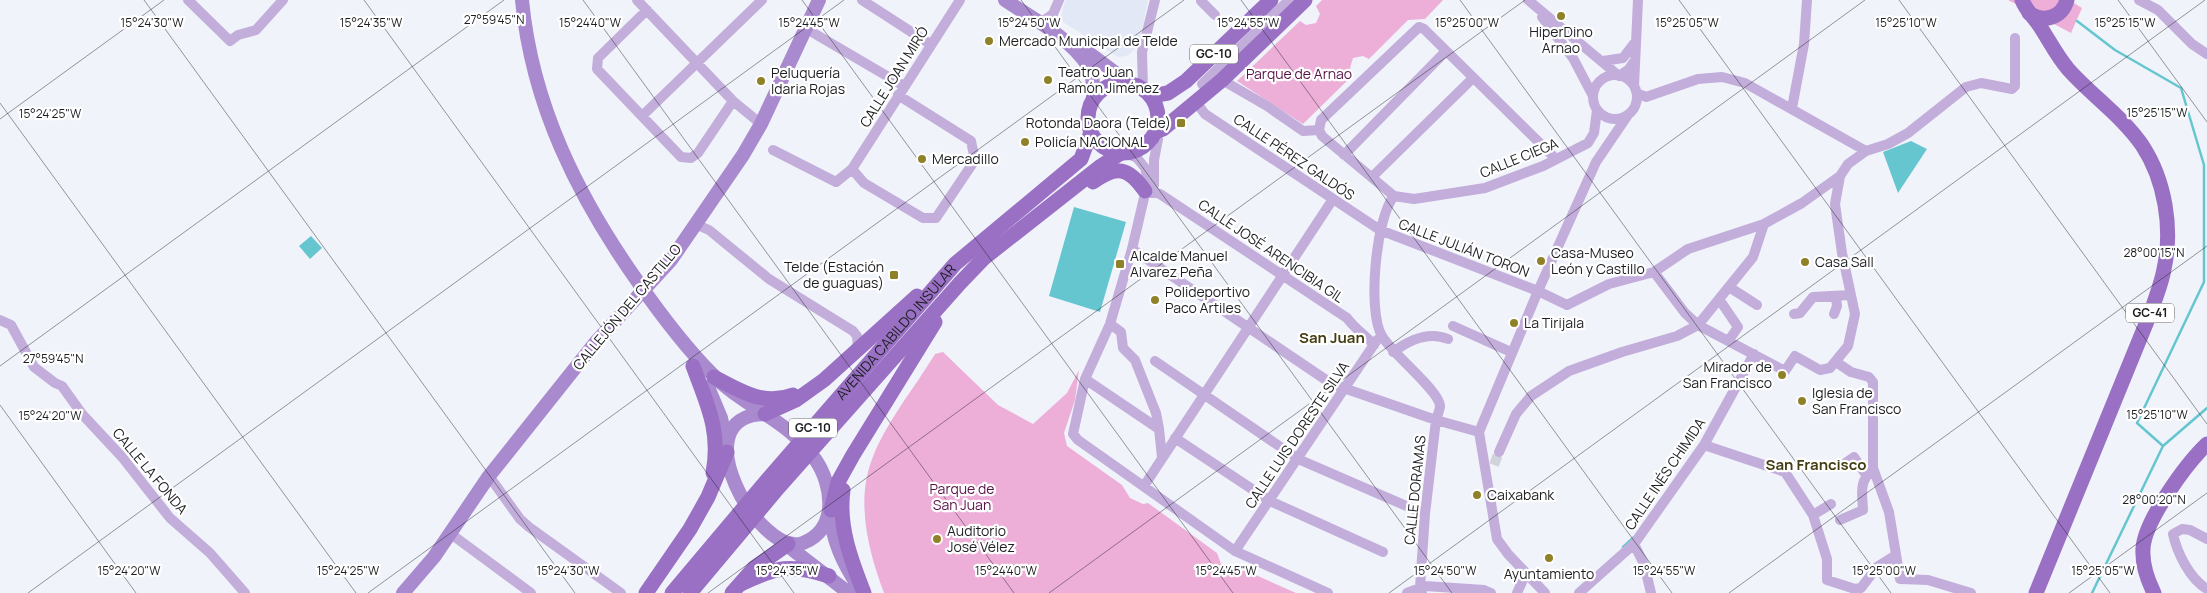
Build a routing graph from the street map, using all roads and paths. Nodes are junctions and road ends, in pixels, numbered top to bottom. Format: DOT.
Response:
graph roads {
  1 [pos="188,0"];
  2 [pos="283,0"];
  3 [pos="522,0"];
  4 [pos="637,0"];
  5 [pos="762,0"];
  6 [pos="818,0"];
  7 [pos="862,0"];
  8 [pos="960,0"];
  9 [pos="1005,0"];
  10 [pos="1059,0"];
  11 [pos="1155,0"];
  12 [pos="1200,0"];
  13 [pos="1270,0"];
  14 [pos="1289,0"];
  15 [pos="1305,0"];
  16 [pos="1638,0"];
  17 [pos="1807,0"];
  18 [pos="2139,0"];
  19 [pos="2067,1"];
  20 [pos="1530,2"];
  21 [pos="2025,6"];
  22 [pos="647,10"];
  23 [pos="1215,15"];
  24 [pos="2056,16"];
  25 [pos="1044,26"];
  26 [pos="805,28"];
  27 [pos="2015,38"];
  28 [pos="1637,40"];
  29 [pos="930,44"];
  30 [pos="1446,51"];
  31 [pos="2055,52"];
  32 [pos="2207,54"];
  33 [pos="1635,60"];
  34 [pos="698,62"];
  35 [pos="1603,62"];
  36 [pos="1619,76"];
  37 [pos="1473,78"];
  38 [pos="1222,80"];
  39 [pos="1202,84"];
  40 [pos="1141,89"];
  41 [pos="901,90"];
  42 [pos="1635,90"];
  43 [pos="1593,96"];
  44 [pos="1093,100"];
  45 [pos="733,101"];
  46 [pos="1196,102"];
  47 [pos="1792,108"];
  48 [pos="1597,110"];
  49 [pos="1628,115"];
  50 [pos="642,116"];
  51 [pos="760,124"];
  52 [pos="1319,130"];
  53 [pos="1091,132"];
  54 [pos="1154,132"];
  55 [pos="1588,143"];
  56 [pos="772,150"];
  57 [pos="1866,150"];
  58 [pos="1123,152"];
  59 [pos="1344,155"];
  60 [pos="1600,155"];
  61 [pos="1556,159"];
  62 [pos="852,168"];
  63 [pos="1840,176"];
  64 [pos="1372,177"];
  65 [pos="1150,193"];
  66 [pos="1394,196"];
  67 [pos="1333,199"];
  68 [pos="1058,200"];
  69 [pos="696,224"];
  70 [pos="1764,224"];
  71 [pos="1380,230"];
  72 [pos="1132,249"];
  73 [pos="955,264"];
  74 [pos="1654,272"];
  75 [pos="1282,275"];
  76 [pos="960,283"];
  77 [pos="1729,287"];
  78 [pos="1538,291"];
  79 [pos="1850,295"];
  80 [pos="1836,297"];
  81 [pos="1719,299"];
  82 [pos="1757,305"];
  83 [pos="1794,314"];
  84 [pos="1834,314"];
  85 [pos="0,320"];
  86 [pos="1110,324"];
  87 [pos="1698,325"];
  88 [pos="1247,326"];
  89 [pos="1453,326"];
  90 [pos="676,335"];
  91 [pos="1380,335"];
  92 [pos="1448,339"];
  93 [pos="1729,340"];
  94 [pos="1374,345"];
  95 [pos="858,348"];
  96 [pos="1393,352"];
  97 [pos="1511,352"];
  98 [pos="1754,354"];
  99 [pos="1155,361"];
  100 [pos="1836,362"];
  101 [pos="693,366"];
  102 [pos="714,377"];
  103 [pos="1085,379"];
  104 [pos="813,388"];
  105 [pos="1344,388"];
  106 [pos="1204,394"];
  107 [pos="765,414"];
  108 [pos="1436,420"];
  109 [pos="1159,429"];
  110 [pos="1479,432"];
  111 [pos="1175,438"];
  112 [pos="2207,444"];
  113 [pos="1704,445"];
  114 [pos="727,449"];
  115 [pos="1499,452"];
  116 [pos="1162,457"];
  117 [pos="1298,459"];
  118 [pos="1494,465"];
  119 [pos="847,466"];
  120 [pos="1841,466"];
  121 [pos="1873,468"];
  122 [pos="1486,473"];
  123 [pos="489,476"];
  124 [pos="1144,486"];
  125 [pos="708,497"];
  126 [pos="1270,501"];
  127 [pos="1831,504"];
  128 [pos="830,512"];
  129 [pos="1425,514"];
  130 [pos="1813,515"];
  131 [pos="1840,520"];
  132 [pos="451,534"];
  133 [pos="2207,539"];
  134 [pos="788,544"];
  135 [pos="1634,544"];
  136 [pos="1235,551"];
  137 [pos="1383,552"];
  138 [pos="1896,556"];
  139 [pos="1526,573"];
  140 [pos="829,576"];
  141 [pos="736,588"];
  142 [pos="2207,589"];
  143 [pos="1421,590"];
  144 [pos="245,593"];
  145 [pos="403,593"];
  146 [pos="531,593"];
  147 [pos="621,593"];
  148 [pos="646,593"];
  149 [pos="672,593"];
  150 [pos="690,593"];
  151 [pos="849,593"];
  152 [pos="863,593"];
  153 [pos="1328,593"];
  154 [pos="1407,593"];
  155 [pos="1491,593"];
  156 [pos="1517,593"];
  157 [pos="1545,593"];
  158 [pos="1578,593"];
  159 [pos="1651,593"];
  160 [pos="1971,593"];
  161 [pos="2036,593"];
  162 [pos="2154,593"];
  1 -- 2 [label="street"];
  3 -- 90 [label="main road"];
  4 -- 22 [label="street"];
  5 -- 34 [label="street"];
  6 -- 26 [label="main road, CALLEJÓN DEL CASTILLO"];
  7 -- 29 [label="street"];
  8 -- 29 [label="street, CALLE JOAN MIRÓ"];
  9 -- 25 [label="main road"];
  10 -- 25 [label="street"];
  11 -- 40 [label="street"];
  12 -- 23 [label="street"];
  13 -- 40 [label="main road, GC-10"];
  14 -- 39 [label="street"];
  15 -- 38 [label="main road, GC-10"];
  16 -- 28 [label="street"];
  17 -- 47 [label="street"];
  18 -- 32 [label="street"];
  19 -- 24 [label="main road"];
  20 -- 35 [label="street"];
  20 -- 43 [label="street"];
  21 -- 24 [label="main road"];
  21 -- 31 [label="main road, GC-41"];
  22 -- 34 [label="street"];
  22 -- 50 [label="street"];
  24 -- 31 [label="main road"];
  25 -- 40 [label="main road"];
  25 -- 44 [label="main road"];
  26 -- 41 [label="street"];
  26 -- 51 [label="main road, CALLEJÓN DEL CASTILLO"];
  27 -- 57 [label="street"];
  28 -- 33 [label="street"];
  28 -- 35 [label="street"];
  29 -- 41 [label="street, CALLE JOAN MIRÓ"];
  30 -- 37 [label="street"];
  30 -- 52 [label="street"];
  30 -- 59 [label="street"];
  31 -- 161 [label="main road, GC-41"];
  33 -- 36 [label="street"];
  33 -- 42 [label="street"];
  34 -- 45 [label="street"];
  34 -- 50 [label="street"];
  35 -- 36 [label="street"];
  36 -- 42 [label="street"];
  36 -- 43 [label="street"];
  37 -- 61 [label="street"];
  37 -- 64 [label="street"];
  38 -- 46 [label="main road, GC-10"];
  38 -- 52 [label="street"];
  40 -- 44 [label="main road, GC-10"];
  40 -- 54 [label="main road"];
  41 -- 62 [label="street, CALLE JOAN MIRÓ"];
  41 -- 62 [label="street"];
  42 -- 47 [label="street"];
  42 -- 49 [label="street"];
  43 -- 48 [label="street"];
  44 -- 53 [label="main road, GC-10"];
  45 -- 50 [label="street"];
  45 -- 51 [label="street"];
  46 -- 54 [label="main road, GC-10"];
  46 -- 67 [label="street, CALLE PÉREZ GALDÓS"];
  47 -- 57 [label="street"];
  48 -- 49 [label="street"];
  48 -- 55 [label="street"];
  49 -- 60 [label="street"];
  51 -- 69 [label="main road, CALLEJÓN DEL CASTILLO"];
  52 -- 59 [label="street"];
  53 -- 58 [label="main road"];
  53 -- 73 [label="main road, AVENIDA CABILDO INSULAR / GC-10"];
  54 -- 58 [label="main road, GC-10"];
  54 -- 65 [label="street"];
  55 -- 60 [label="street"];
  55 -- 61 [label="street, CALLE CIEGA"];
  56 -- 62 [label="street"];
  57 -- 63 [label="street"];
  58 -- 65 [label="street"];
  58 -- 68 [label="main road, AVENIDA CABILDO INSULAR / GC-10"];
  59 -- 64 [label="street"];
  60 -- 78 [label="street"];
  61 -- 66 [label="street, CALLE CIEGA"];
  63 -- 70 [label="street"];
  63 -- 79 [label="street"];
  64 -- 66 [label="street"];
  65 -- 68 [label="main road"];
  65 -- 72 [label="street"];
  65 -- 75 [label="street, CALLE JOSÉ ARENCIBIA GIL"];
  66 -- 71 [label="street"];
  67 -- 71 [label="street, CALLE PÉREZ GALDÓS"];
  67 -- 75 [label="street"];
  68 -- 76 [label="main road, AVENIDA CABILDO INSULAR / GC-10"];
  69 -- 95 [label="street"];
  69 -- 123 [label="main road, CALLEJÓN DEL CASTILLO"];
  70 -- 74 [label="street"];
  70 -- 77 [label="street"];
  71 -- 78 [label="street, CALLE JULIÁN TORON"];
  71 -- 91 [label="street"];
  72 -- 86 [label="street"];
  72 -- 88 [label="street"];
  73 -- 95 [label="main road"];
  73 -- 149 [label="main road, AVENIDA CABILDO INSULAR / GC-10"];
  74 -- 78 [label="street, CALLE JULIÁN TORON"];
  74 -- 87 [label="street"];
  75 -- 88 [label="street"];
  75 -- 94 [label="street, CALLE JOSÉ ARENCIBIA GIL"];
  76 -- 119 [label="main road"];
  76 -- 150 [label="main road, AVENIDA CABILDO INSULAR / GC-10"];
  77 -- 81 [label="street"];
  77 -- 82 [label="street"];
  78 -- 97 [label="street"];
  79 -- 80 [label="street"];
  79 -- 100 [label="street"];
  80 -- 83 [label="street"];
  80 -- 84 [label="street"];
  81 -- 87 [label="street"];
  81 -- 93 [label="street"];
  85 -- 144 [label="street, CALLE LA FONDA"];
  86 -- 103 [label="street"];
  86 -- 109 [label="street"];
  87 -- 93 [label="street"];
  87 -- 115 [label="street"];
  88 -- 105 [label="street"];
  88 -- 106 [label="street"];
  89 -- 97 [label="street"];
  90 -- 101 [label="main road"];
  90 -- 102 [label="main road"];
  91 -- 94 [label="street, CALLE LUIS DORESTE SILVA"];
  91 -- 96 [label="street, CALLE DORAMAS"];
  92 -- 96 [label="street"];
  93 -- 98 [label="street"];
  94 -- 105 [label="street, CALLE LUIS DORESTE SILVA"];
  95 -- 104 [label="main road"];
  96 -- 108 [label="street, CALLE DORAMAS"];
  97 -- 110 [label="street"];
  98 -- 100 [label="street"];
  98 -- 113 [label="street, CALLE INÉS CHIMIDA"];
  99 -- 106 [label="street"];
  100 -- 121 [label="street"];
  101 -- 114 [label="main road"];
  101 -- 125 [label="main road"];
  102 -- 104 [label="main road"];
  102 -- 107 [label="main road"];
  103 -- 109 [label="street"];
  103 -- 124 [label="street"];
  104 -- 107 [label="main road"];
  105 -- 108 [label="street"];
  105 -- 117 [label="street, CALLE LUIS DORESTE SILVA"];
  106 -- 111 [label="street"];
  106 -- 117 [label="street"];
  107 -- 114 [label="main road"];
  107 -- 128 [label="main road"];
  108 -- 110 [label="street"];
  108 -- 129 [label="street, CALLE DORAMAS"];
  109 -- 116 [label="street"];
  110 -- 122 [label="street"];
  111 -- 116 [label="street"];
  111 -- 126 [label="street"];
  112 -- 162 [label="main road"];
  113 -- 130 [label="street"];
  113 -- 135 [label="street, CALLE INÉS CHIMIDA"];
  114 -- 125 [label="main road"];
  114 -- 134 [label="main road"];
  116 -- 124 [label="street"];
  117 -- 126 [label="street, CALLE LUIS DORESTE SILVA"];
  117 -- 129 [label="street"];
  118 -- 122 [label="street"];
  119 -- 128 [label="main road"];
  119 -- 152 [label="main road"];
  120 -- 121 [label="street"];
  121 -- 131 [label="street"];
  121 -- 138 [label="street"];
  122 -- 139 [label="street"];
  123 -- 132 [label="main road, CALLEJÓN DEL CASTILLO"];
  123 -- 147 [label="street"];
  124 -- 136 [label="street"];
  125 -- 148 [label="main road"];
  126 -- 136 [label="street, CALLE LUIS DORESTE SILVA"];
  126 -- 137 [label="street"];
  127 -- 130 [label="street"];
  128 -- 134 [label="main road"];
  128 -- 152 [label="main road"];
  129 -- 143 [label="street, CALLE DORAMAS"];
  130 -- 138 [label="street"];
  132 -- 145 [label="main road, CALLEJÓN DEL CASTILLO"];
  132 -- 146 [label="street"];
  133 -- 142 [label="street"];
  134 -- 140 [label="main road"];
  134 -- 141 [label="main road"];
  135 -- 158 [label="street, CALLE INÉS CHIMIDA"];
  135 -- 159 [label="street"];
  136 -- 153 [label="street"];
  138 -- 160 [label="street"];
  139 -- 156 [label="street"];
  139 -- 157 [label="street"];
  140 -- 141 [label="main road"];
  140 -- 151 [label="main road"];
  143 -- 154 [label="street"];
  143 -- 155 [label="street"];
}
